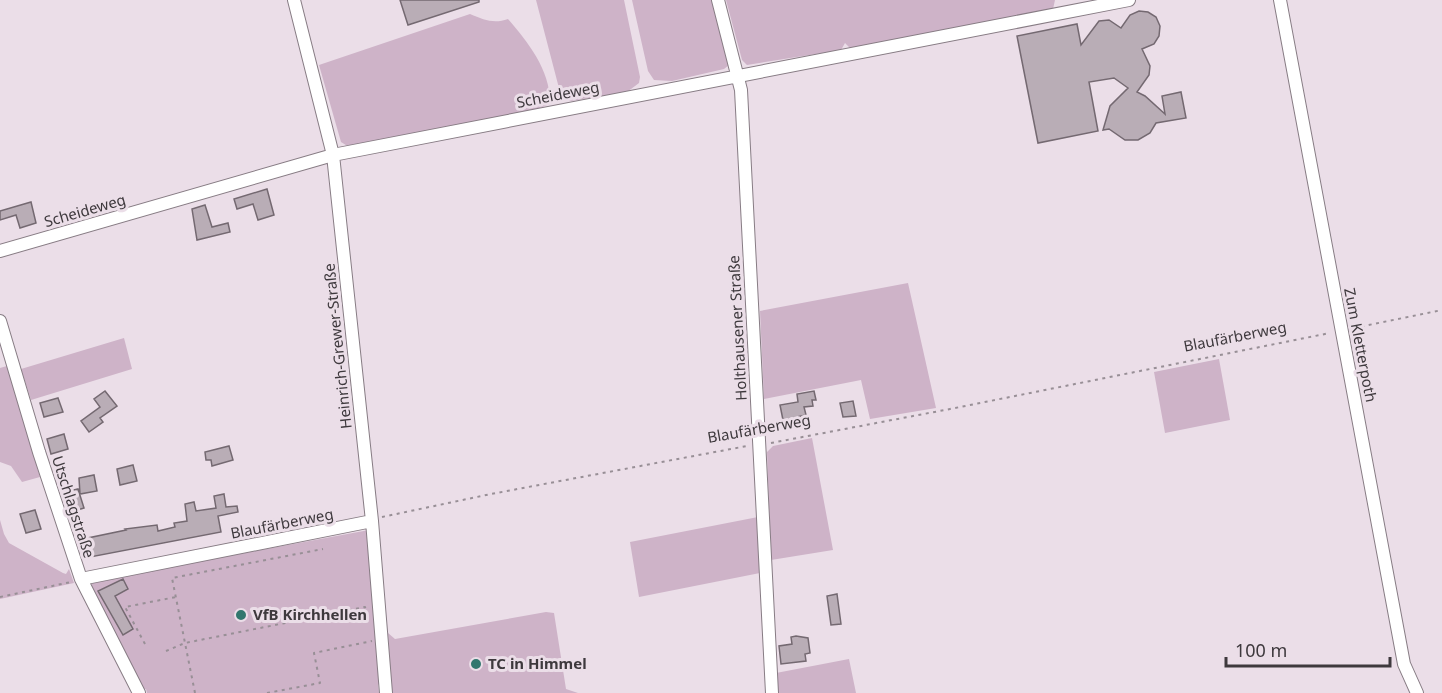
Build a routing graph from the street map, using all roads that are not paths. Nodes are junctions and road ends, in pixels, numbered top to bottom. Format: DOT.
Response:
graph roads {
  1 [pos="294,0"];
  2 [pos="718,0"];
  3 [pos="1129,0"];
  4 [pos="1280,0"];
  5 [pos="738,75"];
  6 [pos="333,155"];
  7 [pos="0,251"];
  8 [pos="0,321"];
  9 [pos="372,521"];
  10 [pos="81,579"];
  11 [pos="138,693"];
  12 [pos="386,693"];
  13 [pos="772,693"];
  14 [pos="1417,693"];
  1 -- 6 [label="street, Heinrich-Grewer-Straße"];
  2 -- 5 [label="street, Holthausener Straße"];
  3 -- 5 [label="street, Scheideweg"];
  4 -- 14 [label="street, Zum Kletterpoth"];
  5 -- 6 [label="street, Scheideweg"];
  5 -- 13 [label="street, Holthausener Straße"];
  6 -- 7 [label="street, Scheideweg"];
  6 -- 9 [label="street, Heinrich-Grewer-Straße"];
  8 -- 10 [label="street, Utschlagstraße"];
  9 -- 10 [label="street, Blaufärberweg"];
  9 -- 12 [label="street, Heinrich-Grewer-Straße"];
  10 -- 11 [label="street, Utschlagstraße"];
}
